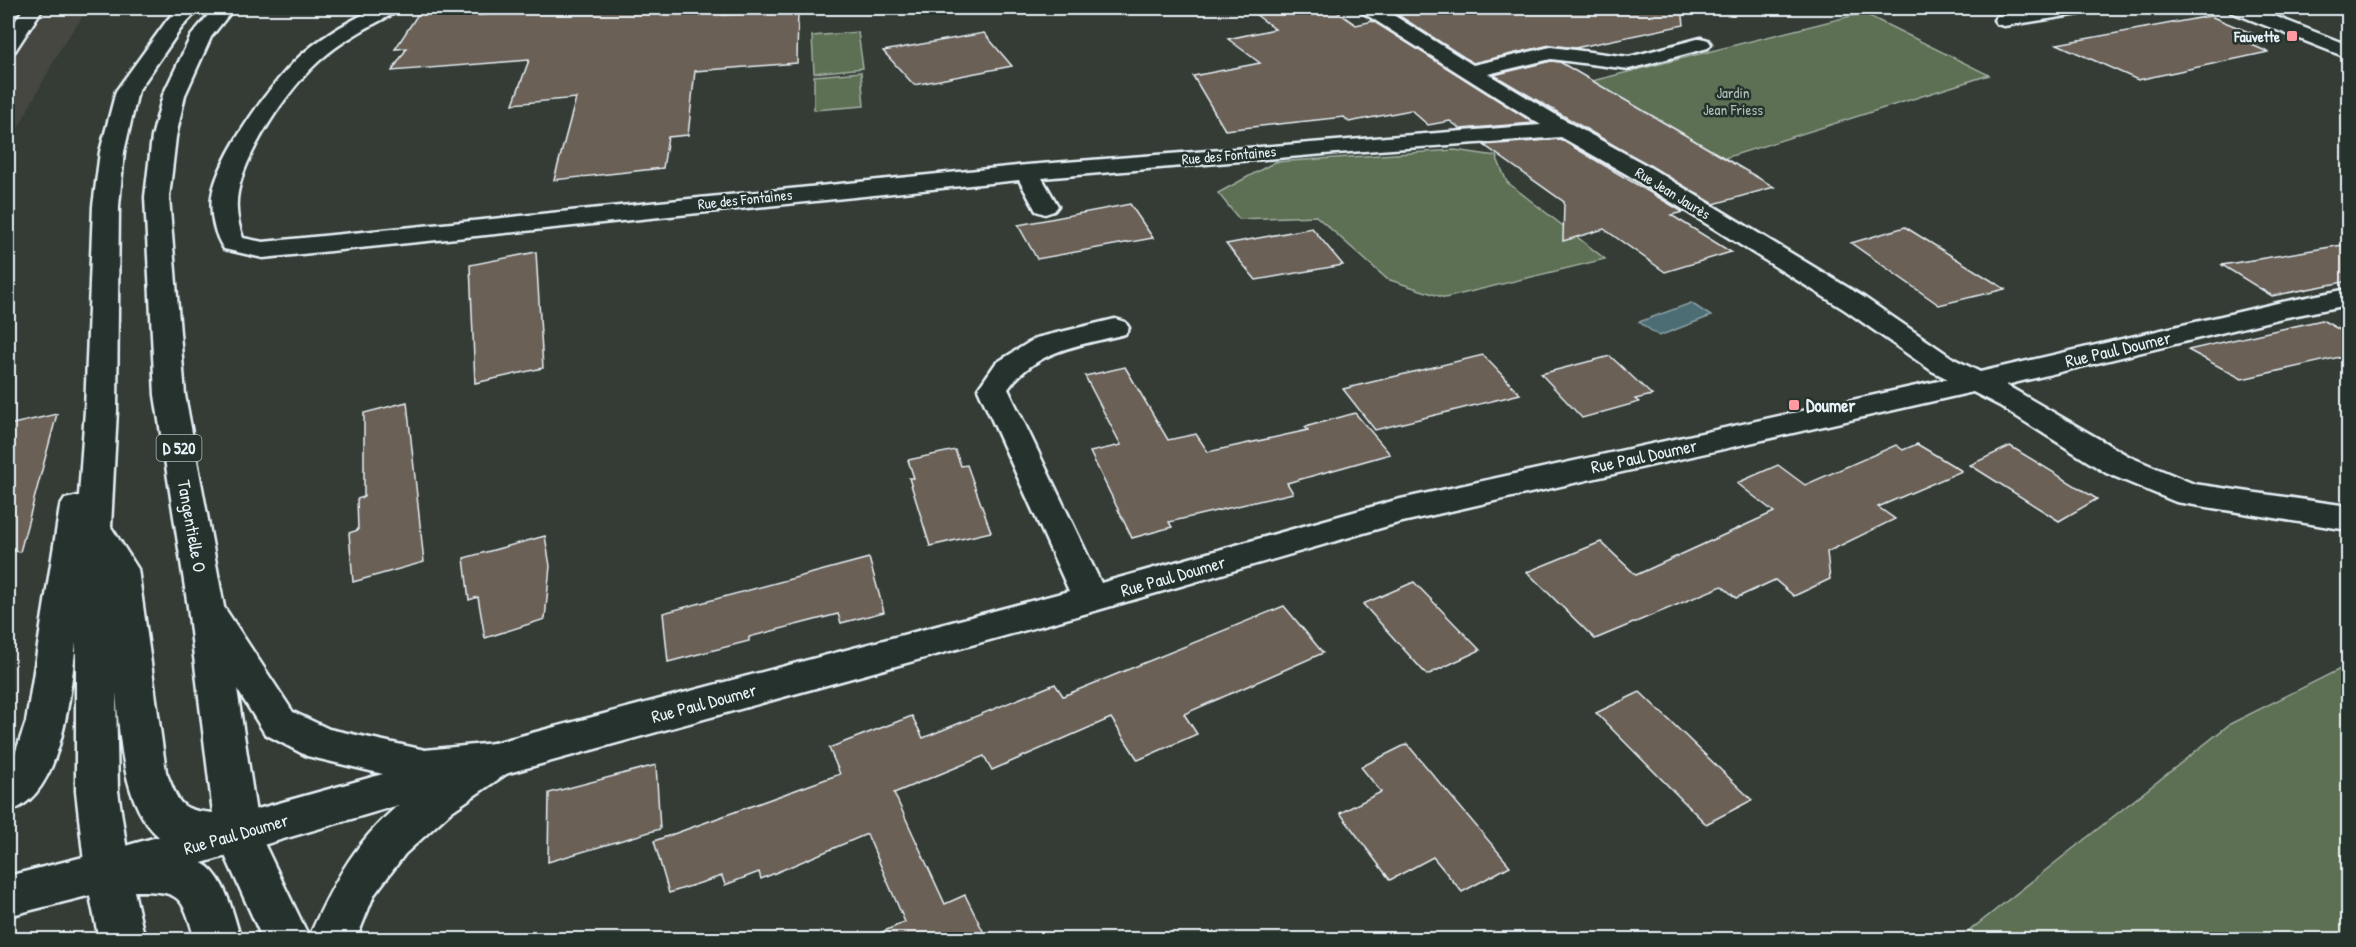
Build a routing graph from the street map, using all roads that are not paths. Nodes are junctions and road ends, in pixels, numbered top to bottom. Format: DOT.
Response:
graph roads {
  1 [pos="33,8"];
  2 [pos="190,8"];
  3 [pos="224,8"];
  4 [pos="245,8"];
  5 [pos="390,8"];
  6 [pos="1369,8"];
  7 [pos="2080,8"];
  8 [pos="2238,8"];
  9 [pos="160,9"];
  10 [pos="2004,20"];
  11 [pos="1701,44"];
  12 [pos="8,47"];
  13 [pos="2349,52"];
  14 [pos="188,65"];
  15 [pos="1470,72"];
  16 [pos="127,91"];
  17 [pos="1565,130"];
  18 [pos="1027,172"];
  19 [pos="1045,206"];
  20 [pos="2349,297"];
  21 [pos="1115,328"];
  22 [pos="1975,382"];
  23 [pos="101,410"];
  24 [pos="2349,518"];
  25 [pos="94,527"];
  26 [pos="1091,599"];
  27 [pos="206,607"];
  28 [pos="494,760"];
  29 [pos="8,794"];
  30 [pos="237,833"];
  31 [pos="107,871"];
  32 [pos="8,896"];
  33 [pos="122,939"];
  34 [pos="218,939"];
  35 [pos="287,939"];
  36 [pos="333,939"];
  1 -- 12 [label="street"];
  2 -- 16 [label="street"];
  3 -- 14 [label="street, Tangentielle O / D 520"];
  4 -- 14 [label="street"];
  5 -- 18 [label="street, Rue des Fontaines"];
  6 -- 15 [label="street, Rue Jean Jaurès"];
  7 -- 10 [label="street"];
  8 -- 13 [label="street"];
  9 -- 16 [label="street"];
  11 -- 15 [label="street"];
  14 -- 27 [label="street, Tangentielle O / D 520"];
  15 -- 17 [label="street, Rue Jean Jaurès"];
  16 -- 23 [label="street"];
  17 -- 18 [label="street, Rue des Fontaines"];
  17 -- 22 [label="street, Rue Jean Jaurès"];
  18 -- 19 [label="street"];
  20 -- 22 [label="street, Rue Paul Doumer"];
  21 -- 26 [label="street"];
  22 -- 24 [label="street, Rue Jean Jaurès"];
  22 -- 26 [label="street, Rue Paul Doumer"];
  23 -- 25 [label="street"];
  23 -- 29 [label="street"];
  25 -- 30 [label="street"];
  25 -- 31 [label="street"];
  26 -- 28 [label="street, Rue Paul Doumer"];
  27 -- 28 [label="street"];
  27 -- 30 [label="street, Tangentielle O / D 520"];
  28 -- 30 [label="street, Rue Paul Doumer"];
  28 -- 36 [label="street"];
  30 -- 31 [label="street, Rue Paul Doumer"];
  30 -- 35 [label="street, Tangentielle O / D 520"];
  31 -- 32 [label="street, Rue Paul Doumer"];
  31 -- 33 [label="street"];
  31 -- 34 [label="street"];
}
